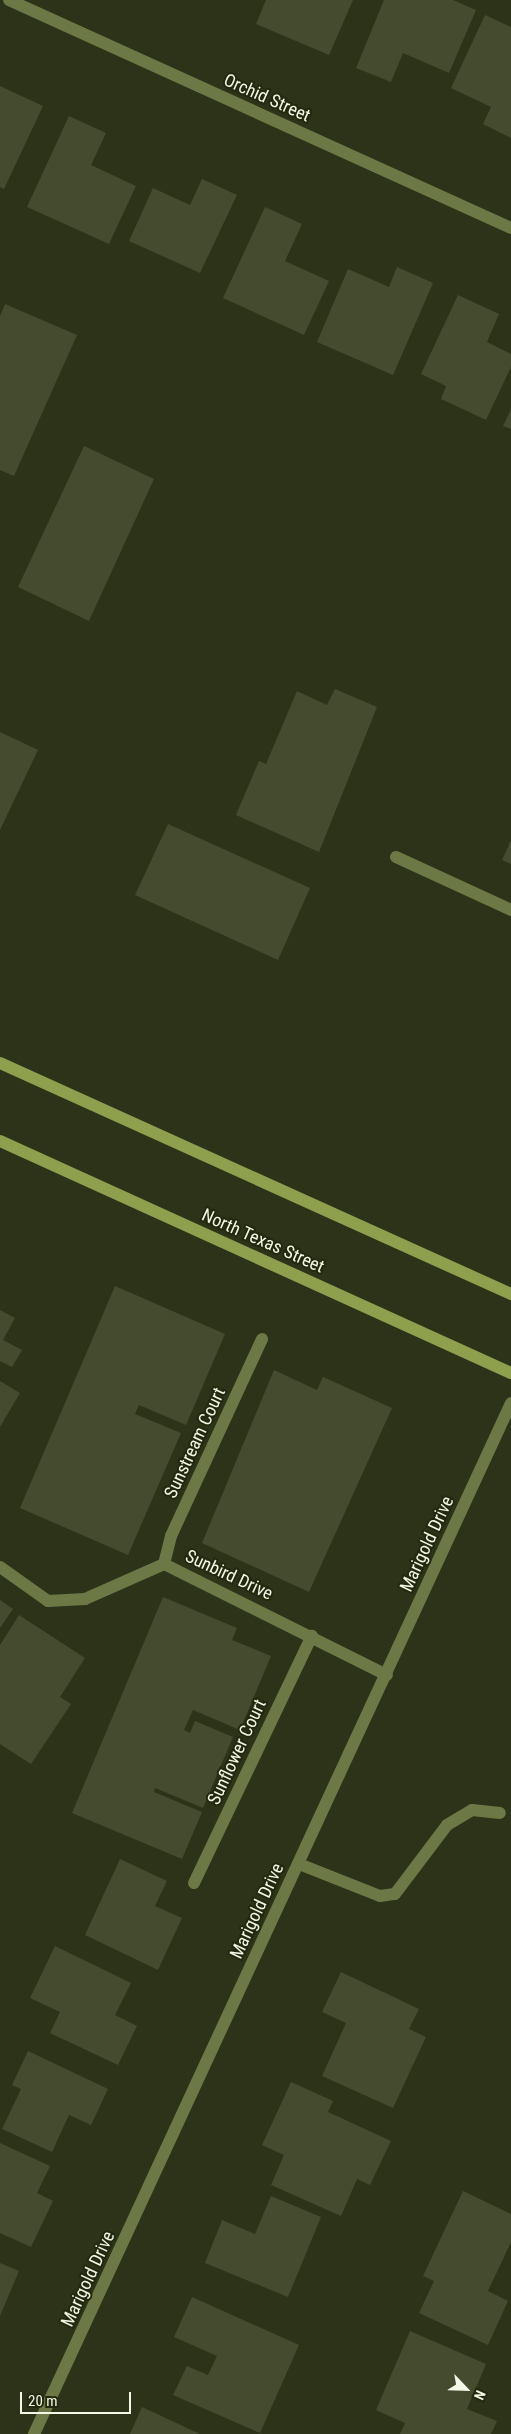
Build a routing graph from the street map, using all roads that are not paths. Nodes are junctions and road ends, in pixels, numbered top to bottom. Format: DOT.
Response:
graph roads {
  1 [pos="9,0"];
  2 [pos="511,228"];
  3 [pos="396,858"];
  4 [pos="511,910"];
  5 [pos="0,1063"];
  6 [pos="0,1141"];
  7 [pos="511,1294"];
  8 [pos="262,1339"];
  9 [pos="511,1373"];
  10 [pos="511,1403"];
  11 [pos="164,1564"];
  12 [pos="0,1567"];
  13 [pos="312,1636"];
  14 [pos="386,1675"];
  15 [pos="500,1813"];
  16 [pos="298,1864"];
  17 [pos="194,1883"];
  18 [pos="34,2434"];
  1 -- 2 [label="street, Orchid Street"];
  3 -- 4 [label="street"];
  5 -- 7 [label="main road"];
  6 -- 9 [label="main road, North Texas Street"];
  8 -- 11 [label="street, Sunstream Court"];
  10 -- 14 [label="street, Marigold Drive"];
  11 -- 12 [label="street, Sunbird Drive"];
  11 -- 13 [label="street, Sunbird Drive"];
  13 -- 14 [label="street, Sunbird Drive"];
  13 -- 17 [label="street, Sunflower Court"];
  14 -- 16 [label="street, Marigold Drive"];
  15 -- 16 [label="street"];
  16 -- 18 [label="street, Marigold Drive"];
}
